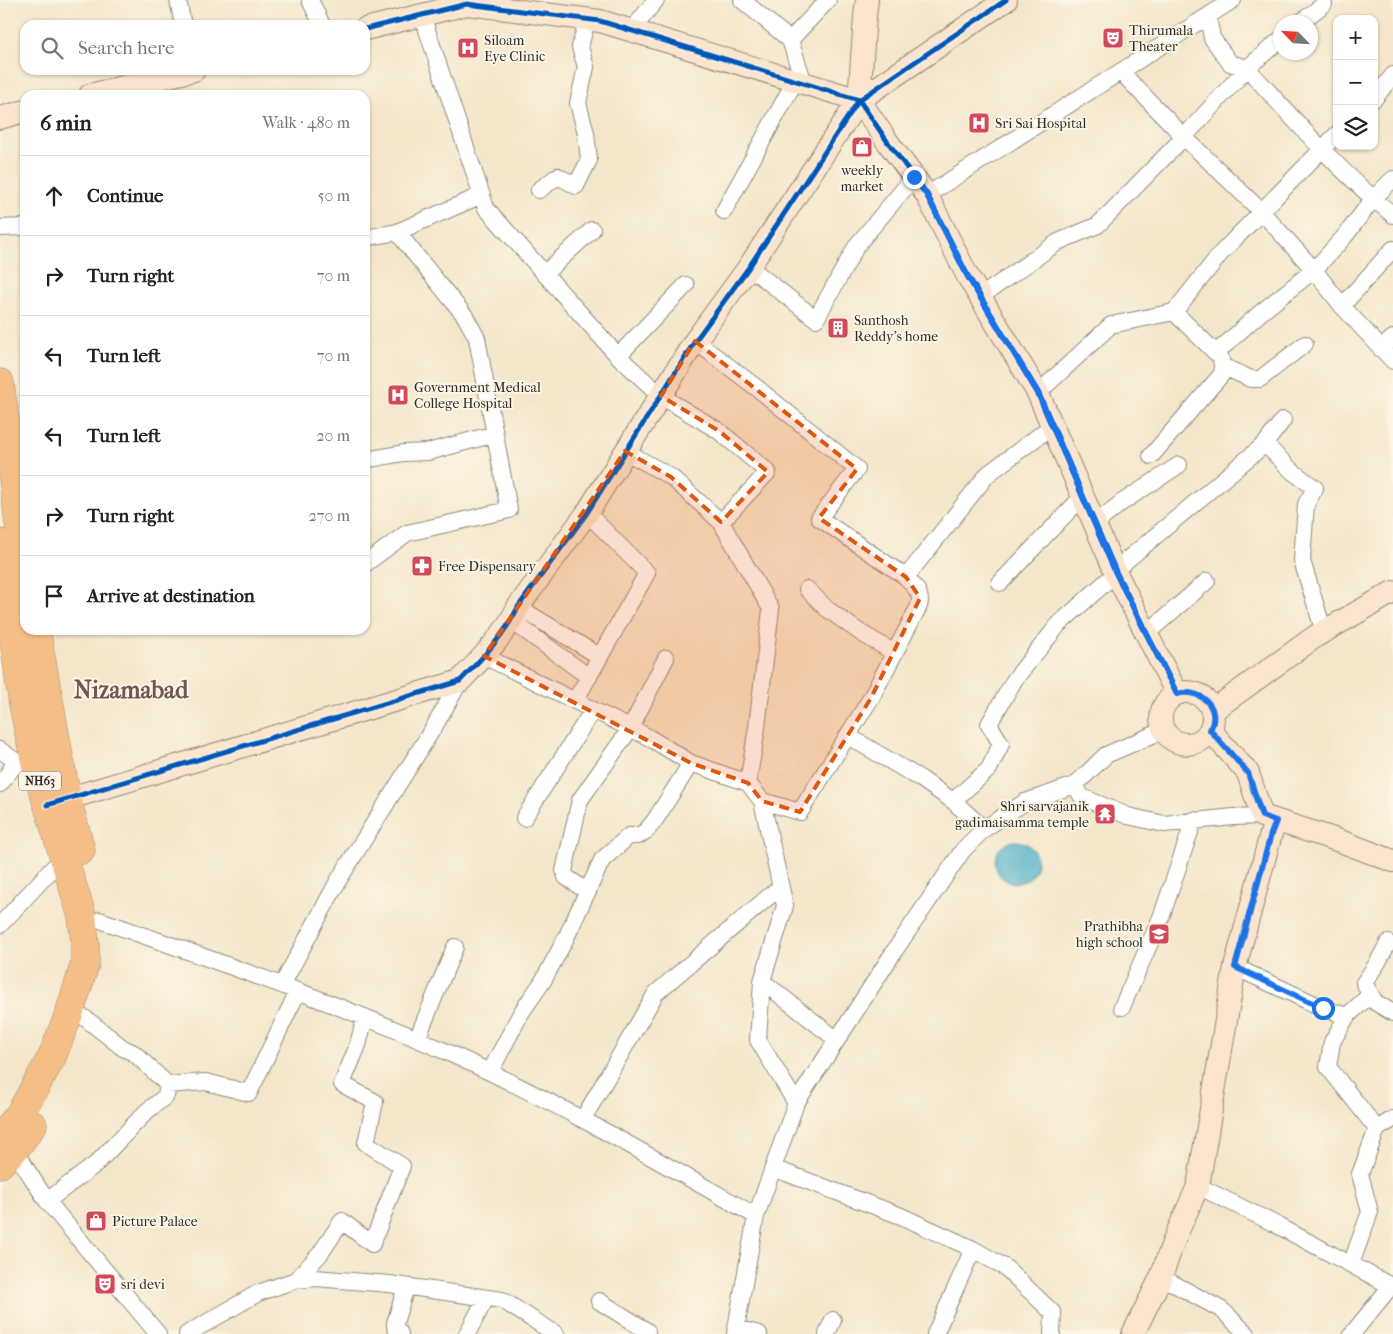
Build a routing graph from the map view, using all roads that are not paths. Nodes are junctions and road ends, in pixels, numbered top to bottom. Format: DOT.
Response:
graph roads {
  1 [pos="180,0"];
  2 [pos="310,0"];
  3 [pos="656,0"];
  4 [pos="742,0"];
  5 [pos="828,0"];
  6 [pos="867,0"];
  7 [pos="1233,0"];
  8 [pos="469,2"];
  9 [pos="996,3"];
  10 [pos="1324,4"];
  11 [pos="422,15"];
  12 [pos="1310,15"];
  13 [pos="1208,16"];
  14 [pos="182,20"];
  15 [pos="320,20"];
  16 [pos="587,20"];
  17 [pos="370,28"];
  18 [pos="632,30"];
  19 [pos="790,40"];
  20 [pos="1273,46"];
  21 [pos="1247,68"];
  22 [pos="1121,72"];
  23 [pos="172,75"];
  24 [pos="1393,75"];
  25 [pos="800,82"];
  26 [pos="110,90"];
  27 [pos="1378,94"];
  28 [pos="859,100"];
  29 [pos="20,112"];
  30 [pos="0,118"];
  31 [pos="1184,137"];
  32 [pos="1333,138"];
  33 [pos="1320,149"];
  34 [pos="914,177"];
  35 [pos="1393,179"];
  36 [pos="539,190"];
  37 [pos="482,195"];
  38 [pos="927,195"];
  39 [pos="1373,199"];
  40 [pos="724,211"];
  41 [pos="1262,212"];
  42 [pos="1393,215"];
  43 [pos="20,227"];
  44 [pos="0,228"];
  45 [pos="592,230"];
  46 [pos="397,232"];
  47 [pos="370,237"];
  48 [pos="1393,249"];
  49 [pos="749,267"];
  50 [pos="1314,270"];
  51 [pos="544,274"];
  52 [pos="686,285"];
  53 [pos="980,297"];
  54 [pos="1342,306"];
  55 [pos="1174,312"];
  56 [pos="695,341"];
  57 [pos="1387,343"];
  58 [pos="1305,344"];
  59 [pos="618,356"];
  60 [pos="1220,358"];
  61 [pos="1393,361"];
  62 [pos="0,383"];
  63 [pos="1038,393"];
  64 [pos="661,396"];
  65 [pos="1283,420"];
  66 [pos="1052,426"];
  67 [pos="495,434"];
  68 [pos="1265,444"];
  69 [pos="625,451"];
  70 [pos="1151,456"];
  71 [pos="370,459"];
  72 [pos="1179,466"];
  73 [pos="1083,496"];
  74 [pos="588,513"];
  75 [pos="721,522"];
  76 [pos="1095,524"];
  77 [pos="20,529"];
  78 [pos="0,542"];
  79 [pos="370,560"];
  80 [pos="1116,572"];
  81 [pos="906,577"];
  82 [pos="1207,581"];
  83 [pos="1000,583"];
  84 [pos="807,589"];
  85 [pos="1393,592"];
  86 [pos="515,614"];
  87 [pos="1324,632"];
  88 [pos="1146,634"];
  89 [pos="37,635"];
  90 [pos="895,653"];
  91 [pos="484,656"];
  92 [pos="600,656"];
  93 [pos="666,658"];
  94 [pos="589,677"];
  95 [pos="460,681"];
  96 [pos="1177,694"];
  97 [pos="575,701"];
  98 [pos="593,710"];
  99 [pos="1211,720"];
  100 [pos="630,728"];
  101 [pos="1164,730"];
  102 [pos="848,736"];
  103 [pos="0,750"];
  104 [pos="691,763"];
  105 [pos="27,766"];
  106 [pos="748,783"];
  107 [pos="0,784"];
  108 [pos="1075,785"];
  109 [pos="59,795"];
  110 [pos="762,801"];
  111 [pos="953,801"];
  112 [pos="524,818"];
  113 [pos="1269,819"];
  114 [pos="1194,820"];
  115 [pos="984,829"];
  116 [pos="65,855"];
  117 [pos="1393,861"];
  118 [pos="780,886"];
  119 [pos="588,892"];
  120 [pos="100,920"];
  121 [pos="0,925"];
  122 [pos="1388,943"];
  123 [pos="455,947"];
  124 [pos="1235,967"];
  125 [pos="762,981"];
  126 [pos="282,985"];
  127 [pos="298,991"];
  128 [pos="1370,995"];
  129 [pos="1122,1007"];
  130 [pos="1393,1013"];
  131 [pos="366,1016"];
  132 [pos="1347,1016"];
  133 [pos="85,1018"];
  134 [pos="417,1039"];
  135 [pos="837,1040"];
  136 [pos="490,1072"];
  137 [pos="168,1085"];
  138 [pos="796,1103"];
  139 [pos="583,1119"];
  140 [pos="1393,1119"];
  141 [pos="1377,1129"];
  142 [pos="5,1150"];
  143 [pos="773,1168"];
  144 [pos="1198,1186"];
  145 [pos="47,1201"];
  146 [pos="756,1216"];
  147 [pos="973,1249"];
  148 [pos="1351,1264"];
  149 [pos="1161,1277"];
  150 [pos="296,1280"];
  151 [pos="1392,1286"];
  152 [pos="406,1287"];
  153 [pos="486,1298"];
  154 [pos="599,1301"];
  155 [pos="735,1331"];
  156 [pos="158,1334"];
  157 [pos="187,1334"];
  158 [pos="400,1334"];
  159 [pos="467,1334"];
  160 [pos="556,1334"];
  161 [pos="646,1334"];
  162 [pos="760,1334"];
  163 [pos="935,1334"];
  164 [pos="1052,1334"];
  165 [pos="1133,1334"];
  166 [pos="1247,1334"];
  167 [pos="1352,1334"];
  1 -- 14 [label="street"];
  2 -- 15 [label="street"];
  3 -- 18 [label="street"];
  4 -- 19 [label="street"];
  5 -- 19 [label="street"];
  6 -- 28 [label="street"];
  7 -- 13 [label="street"];
  8 -- 11 [label="street"];
  8 -- 16 [label="street"];
  9 -- 28 [label="street"];
  10 -- 12 [label="street"];
  11 -- 17 [label="street"];
  11 -- 37 [label="street"];
  13 -- 21 [label="street"];
  13 -- 22 [label="street"];
  16 -- 18 [label="street"];
  16 -- 36 [label="street"];
  18 -- 25 [label="street"];
  19 -- 25 [label="street"];
  20 -- 21 [label="street"];
  21 -- 31 [label="street"];
  21 -- 33 [label="street"];
  22 -- 31 [label="street"];
  22 -- 38 [label="street"];
  23 -- 26 [label="street"];
  24 -- 27 [label="street"];
  25 -- 28 [label="street"];
  25 -- 40 [label="street"];
  28 -- 34 [label="street"];
  28 -- 49 [label="street"];
  29 -- 30 [label="street"];
  31 -- 41 [label="street"];
  31 -- 53 [label="street"];
  32 -- 33 [label="street"];
  33 -- 39 [label="street"];
  33 -- 41 [label="street"];
  34 -- 38 [label="street"];
  34 -- 49 [label="street"];
  35 -- 39 [label="street"];
  37 -- 46 [label="street"];
  37 -- 51 [label="street"];
  38 -- 53 [label="street"];
  39 -- 42 [label="street"];
  39 -- 50 [label="street"];
  41 -- 50 [label="street"];
  41 -- 55 [label="street"];
  43 -- 44 [label="street"];
  45 -- 51 [label="street"];
  46 -- 47 [label="street"];
  46 -- 67 [label="street"];
  48 -- 54 [label="street"];
  49 -- 56 [label="street"];
  50 -- 54 [label="street"];
  50 -- 60 [label="street"];
  51 -- 59 [label="street"];
  52 -- 59 [label="street"];
  53 -- 63 [label="street"];
  54 -- 57 [label="street"];
  55 -- 60 [label="street"];
  55 -- 63 [label="street"];
  56 -- 64 [label="street"];
  56 -- 81 [label="street"];
  57 -- 61 [label="street"];
  58 -- 60 [label="street"];
  59 -- 64 [label="street"];
  60 -- 70 [label="street"];
  62 -- 77 [label="highway"];
  63 -- 66 [label="street"];
  64 -- 69 [label="street"];
  64 -- 75 [label="street"];
  65 -- 68 [label="street"];
  66 -- 73 [label="street"];
  66 -- 81 [label="street"];
  67 -- 71 [label="street"];
  67 -- 79 [label="street"];
  68 -- 80 [label="street"];
  68 -- 87 [label="street"];
  69 -- 74 [label="street"];
  69 -- 75 [label="street"];
  72 -- 76 [label="street"];
  73 -- 76 [label="street"];
  73 -- 83 [label="street"];
  74 -- 86 [label="street"];
  74 -- 92 [label="street"];
  75 -- 106 [label="street"];
  76 -- 80 [label="street"];
  78 -- 105 [label="highway, NH63"];
  80 -- 88 [label="street"];
  80 -- 111 [label="street"];
  81 -- 90 [label="street"];
  82 -- 88 [label="street"];
  84 -- 90 [label="street"];
  85 -- 87 [label="street"];
  86 -- 91 [label="street"];
  86 -- 92 [label="street"];
  86 -- 94 [label="street"];
  87 -- 99 [label="street"];
  88 -- 96 [label="street"];
  89 -- 109 [label="highway, NH63"];
  90 -- 102 [label="street"];
  91 -- 95 [label="street"];
  91 -- 97 [label="street"];
  92 -- 94 [label="street"];
  93 -- 100 [label="street"];
  94 -- 97 [label="street"];
  95 -- 109 [label="street"];
  95 -- 126 [label="street"];
  96 -- 99 [label="street"];
  96 -- 101 [label="street"];
  97 -- 98 [label="street"];
  98 -- 100 [label="street"];
  98 -- 112 [label="street"];
  99 -- 101 [label="street"];
  99 -- 113 [label="street"];
  100 -- 104 [label="street"];
  100 -- 119 [label="street"];
  101 -- 108 [label="street"];
  102 -- 110 [label="street"];
  102 -- 111 [label="street"];
  103 -- 105 [label="street"];
  104 -- 106 [label="street"];
  104 -- 119 [label="street"];
  105 -- 107 [label="street"];
  105 -- 109 [label="highway, NH63"];
  106 -- 110 [label="street"];
  108 -- 114 [label="street"];
  108 -- 115 [label="street"];
  109 -- 116 [label="highway, NH63"];
  109 -- 120 [label="highway, NH63"];
  110 -- 118 [label="street"];
  111 -- 115 [label="street"];
  113 -- 114 [label="street"];
  113 -- 117 [label="street"];
  113 -- 124 [label="street"];
  114 -- 129 [label="street"];
  115 -- 135 [label="street"];
  116 -- 121 [label="street"];
  116 -- 142 [label="highway, NH63"];
  118 -- 125 [label="street"];
  118 -- 139 [label="street"];
  119 -- 136 [label="street"];
  120 -- 126 [label="street"];
  120 -- 133 [label="highway, NH63"];
  122 -- 128 [label="street"];
  123 -- 134 [label="street"];
  124 -- 132 [label="street"];
  124 -- 144 [label="street"];
  125 -- 135 [label="street"];
  125 -- 138 [label="street"];
  126 -- 127 [label="street"];
  127 -- 131 [label="street"];
  127 -- 137 [label="street"];
  128 -- 130 [label="street"];
  128 -- 132 [label="street"];
  131 -- 134 [label="street"];
  131 -- 150 [label="street"];
  132 -- 141 [label="street"];
  133 -- 137 [label="street"];
  133 -- 142 [label="highway, NH63"];
  134 -- 136 [label="street"];
  135 -- 138 [label="street"];
  136 -- 139 [label="street"];
  137 -- 145 [label="street"];
  138 -- 143 [label="street"];
  139 -- 146 [label="street"];
  140 -- 141 [label="street"];
  141 -- 148 [label="street"];
  142 -- 145 [label="street"];
  143 -- 146 [label="street"];
  143 -- 147 [label="street"];
  144 -- 148 [label="street"];
  144 -- 149 [label="street"];
  145 -- 156 [label="street"];
  146 -- 155 [label="street"];
  147 -- 163 [label="street"];
  147 -- 164 [label="street"];
  148 -- 151 [label="street"];
  149 -- 165 [label="street"];
  149 -- 166 [label="street"];
  150 -- 152 [label="street"];
  150 -- 157 [label="street"];
  151 -- 167 [label="street"];
  152 -- 153 [label="street"];
  152 -- 158 [label="street"];
  153 -- 159 [label="street"];
  153 -- 160 [label="street"];
  154 -- 161 [label="street"];
  155 -- 162 [label="street"];
}
